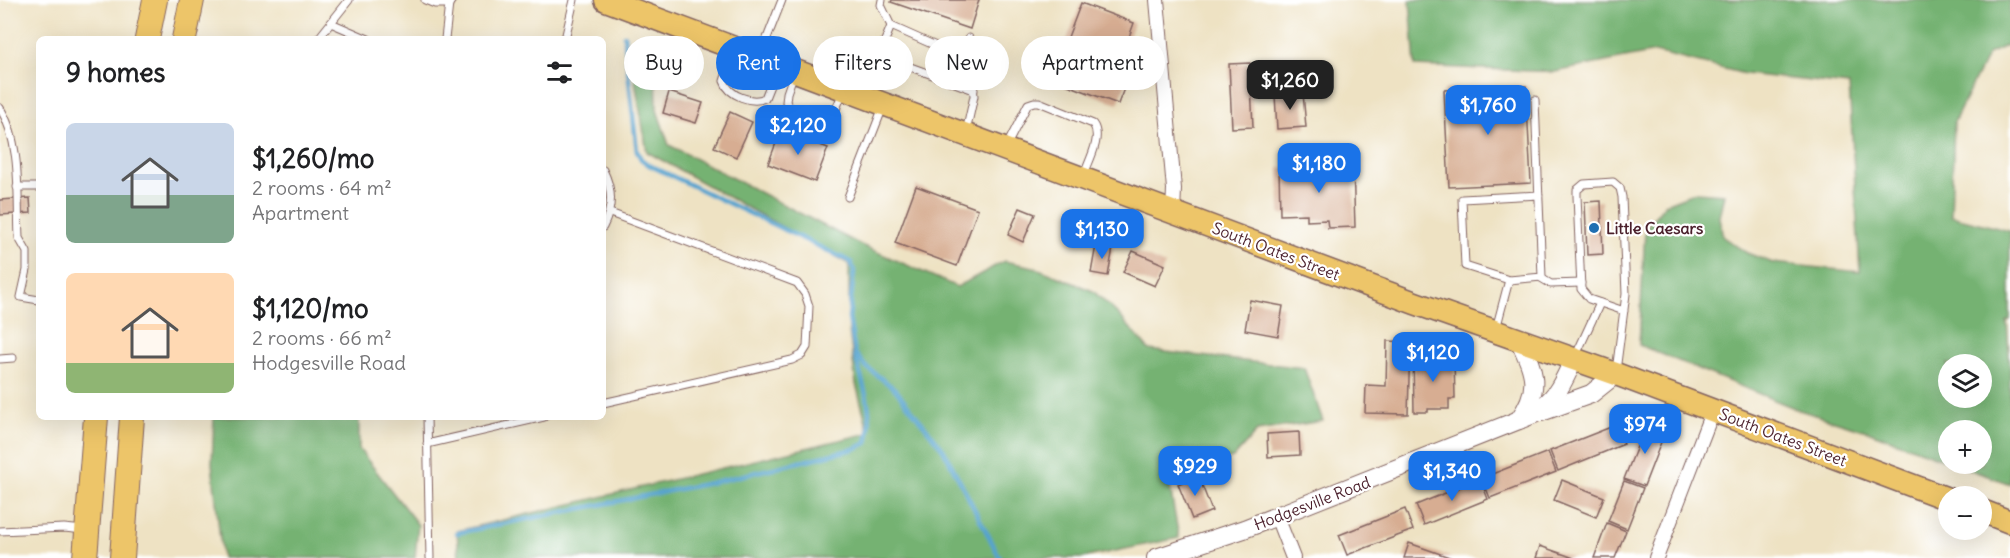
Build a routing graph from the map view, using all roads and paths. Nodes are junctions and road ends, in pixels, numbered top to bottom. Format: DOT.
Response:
graph roads {
  1 [pos="136,0"];
  2 [pos="155,0"];
  3 [pos="350,0"];
  4 [pos="425,0"];
  5 [pos="574,0"];
  6 [pos="606,0"];
  7 [pos="782,0"];
  8 [pos="882,0"];
  9 [pos="1157,0"];
  10 [pos="451,2"];
  11 [pos="331,23"];
  12 [pos="891,26"];
  13 [pos="148,34"];
  14 [pos="320,36"];
  15 [pos="361,36"];
  16 [pos="446,36"];
  17 [pos="566,36"];
  18 [pos="780,36"];
  19 [pos="887,36"];
  20 [pos="925,41"];
  21 [pos="716,42"];
  22 [pos="801,74"];
  23 [pos="730,90"];
  24 [pos="768,90"];
  25 [pos="786,90"];
  26 [pos="855,90"];
  27 [pos="974,90"];
  28 [pos="853,93"];
  29 [pos="1535,100"];
  30 [pos="884,105"];
  31 [pos="0,108"];
  32 [pos="965,135"];
  33 [pos="1005,150"];
  34 [pos="606,178"];
  35 [pos="1082,179"];
  36 [pos="17,187"];
  37 [pos="36,187"];
  38 [pos="1539,195"];
  39 [pos="848,197"];
  40 [pos="610,213"];
  41 [pos="1173,213"];
  42 [pos="606,221"];
  43 [pos="1541,278"];
  44 [pos="1509,280"];
  45 [pos="1581,283"];
  46 [pos="36,300"];
  47 [pos="1600,303"];
  48 [pos="1624,310"];
  49 [pos="1496,331"];
  50 [pos="1519,339"];
  51 [pos="13,358"];
  52 [pos="1574,359"];
  53 [pos="0,360"];
  54 [pos="1616,374"];
  55 [pos="606,402"];
  56 [pos="1713,410"];
  57 [pos="1526,417"];
  58 [pos="96,420"];
  59 [pos="132,420"];
  60 [pos="427,420"];
  61 [pos="531,420"];
  62 [pos="427,444"];
  63 [pos="1938,495"];
  64 [pos="1992,515"];
  65 [pos="1277,517"];
  66 [pos="2010,522"];
  67 [pos="0,531"];
  68 [pos="87,531"];
  69 [pos="85,558"];
  70 [pos="116,558"];
  71 [pos="122,558"];
  72 [pos="430,558"];
  73 [pos="1156,558"];
  74 [pos="1293,558"];
  75 [pos="1656,558"];
  1 -- 13 [label="highway"];
  2 -- 13 [label="highway"];
  3 -- 11 [label="lane"];
  4 -- 10 [label="lane"];
  5 -- 17 [label="lane"];
  6 -- 21 [label="main road, South Oates Street"];
  7 -- 18 [label="lane"];
  8 -- 12 [label="lane"];
  9 -- 41 [label="street"];
  10 -- 16 [label="lane"];
  11 -- 14 [label="lane"];
  11 -- 15 [label="lane"];
  12 -- 19 [label="lane"];
  12 -- 20 [label="lane"];
  22 -- 28 [label="main road, South Oates Street"];
  23 -- 24 [label="lane"];
  25 -- 28 [label="lane"];
  26 -- 28 [label="lane"];
  27 -- 32 [label="lane"];
  28 -- 30 [label="main road, South Oates Street"];
  29 -- 38 [label="lane"];
  30 -- 32 [label="main road, South Oates Street"];
  30 -- 39 [label="lane"];
  31 -- 36 [label="lane"];
  32 -- 33 [label="main road, South Oates Street"];
  33 -- 35 [label="main road, South Oates Street"];
  33 -- 35 [label="lane"];
  34 -- 40 [label="lane"];
  35 -- 41 [label="main road, South Oates Street"];
  36 -- 37 [label="lane"];
  36 -- 46 [label="lane"];
  38 -- 43 [label="lane"];
  38 -- 44 [label="lane"];
  40 -- 42 [label="lane"];
  40 -- 55 [label="lane"];
  41 -- 49 [label="main road, South Oates Street"];
  43 -- 44 [label="lane"];
  43 -- 45 [label="lane"];
  44 -- 49 [label="lane"];
  45 -- 47 [label="lane"];
  45 -- 48 [label="lane"];
  47 -- 48 [label="lane"];
  47 -- 52 [label="lane"];
  48 -- 54 [label="lane"];
  49 -- 50 [label="main road, South Oates Street"];
  50 -- 52 [label="main road, South Oates Street"];
  50 -- 57 [label="street"];
  51 -- 53 [label="lane"];
  52 -- 54 [label="main road, South Oates Street"];
  52 -- 57 [label="street, Hodgesville Road"];
  54 -- 56 [label="main road, South Oates Street"];
  54 -- 57 [label="street"];
  56 -- 63 [label="main road, South Oates Street"];
  56 -- 75 [label="street"];
  57 -- 65 [label="street, Hodgesville Road"];
  58 -- 68 [label="highway"];
  59 -- 71 [label="highway"];
  60 -- 62 [label="lane"];
  61 -- 62 [label="lane"];
  62 -- 72 [label="lane"];
  64 -- 66 [label="main road"];
  65 -- 73 [label="street, Hodgesville Road"];
  65 -- 74 [label="street"];
  67 -- 68 [label="lane"];
  68 -- 69 [label="highway"];
  68 -- 70 [label="highway"];
}
